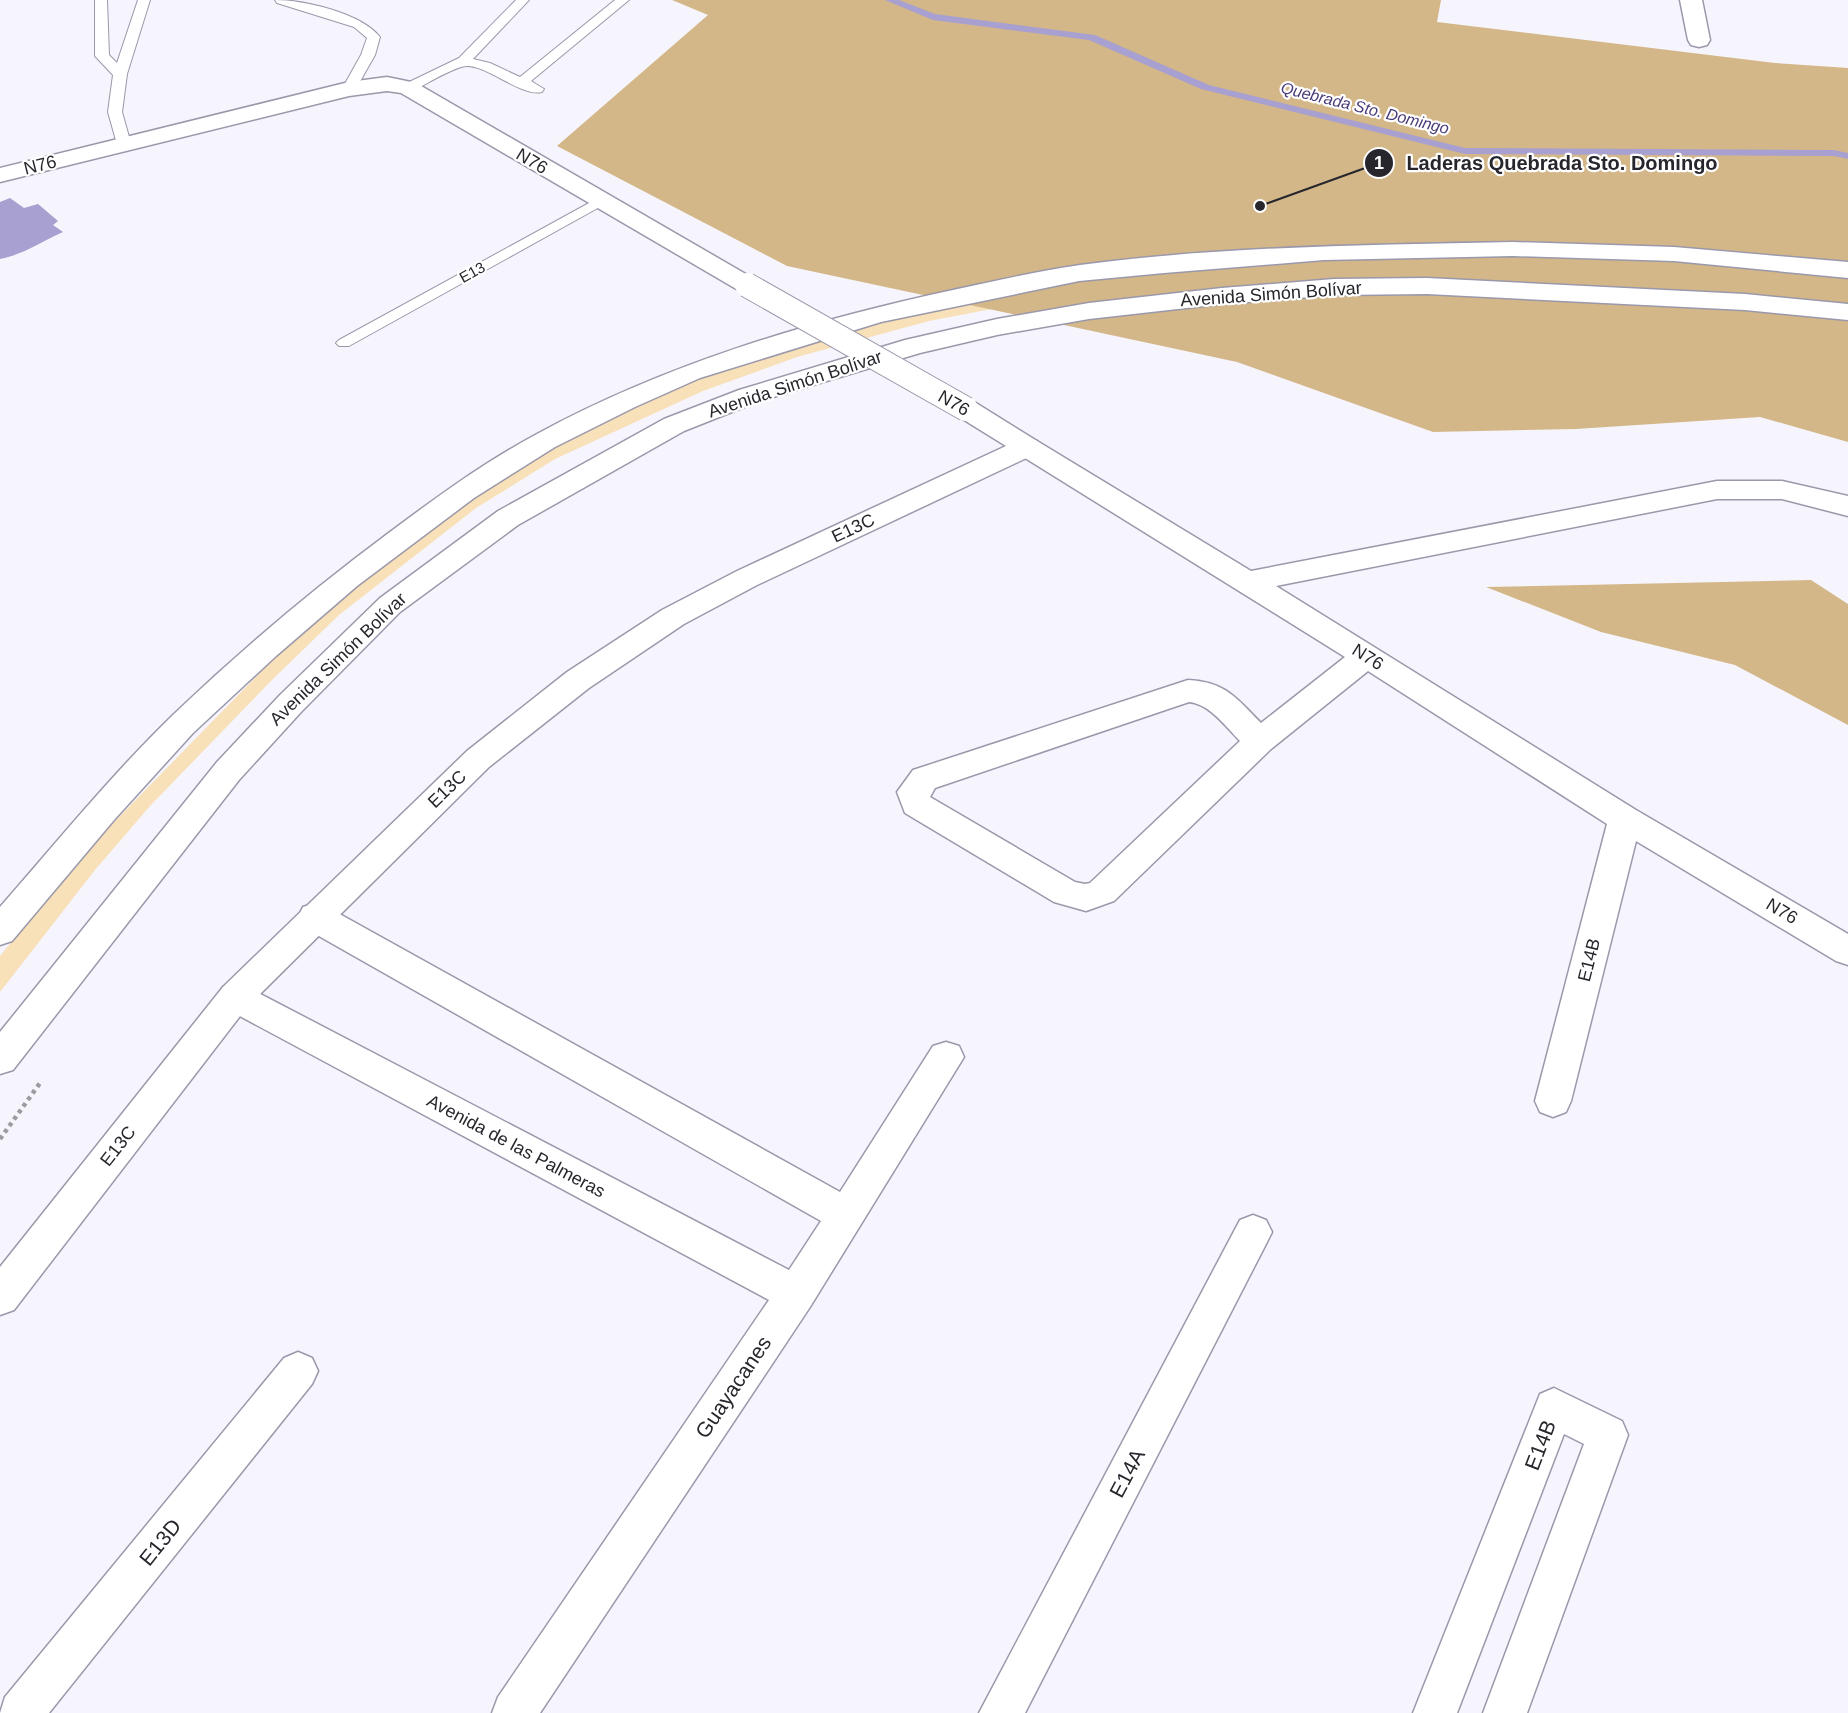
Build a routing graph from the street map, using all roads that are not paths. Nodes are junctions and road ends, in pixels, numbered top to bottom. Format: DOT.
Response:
graph roads {
  1 [pos="101,0"];
  2 [pos="144,0"];
  3 [pos="281,0"];
  4 [pos="524,0"];
  5 [pos="623,0"];
  6 [pos="1691,0"];
  7 [pos="1699,40"];
  8 [pos="464,61"];
  9 [pos="120,74"];
  10 [pos="522,82"];
  11 [pos="408,88"];
  12 [pos="349,89"];
  13 [pos="537,89"];
  14 [pos="124,144"];
  15 [pos="0,175"];
  16 [pos="600,201"];
  17 [pos="1848,270"];
  18 [pos="1848,312"];
  19 [pos="344,343"];
  20 [pos="1027,447"];
  21 [pos="1848,506"];
  22 [pos="1247,582"];
  23 [pos="1367,656"];
  24 [pos="1260,741"];
  25 [pos="1625,819"];
  26 [pos="315,917"];
  27 [pos="0,931"];
  28 [pos="1848,951"];
  29 [pos="236,997"];
  30 [pos="946,1057"];
  31 [pos="0,1059"];
  32 [pos="1553,1101"];
  33 [pos="846,1215"];
  34 [pos="1253,1232"];
  35 [pos="796,1294"];
  36 [pos="0,1297"];
  37 [pos="298,1371"];
  38 [pos="21,1713"];
  39 [pos="514,1713"];
  40 [pos="1001,1713"];
  41 [pos="1435,1713"];
  42 [pos="1505,1713"];
  1 -- 9 [label="lane"];
  2 -- 9 [label="lane"];
  3 -- 12 [label="lane"];
  4 -- 8 [label="lane"];
  5 -- 10 [label="lane"];
  6 -- 7 [label="main road"];
  8 -- 10 [label="lane"];
  8 -- 11 [label="lane"];
  9 -- 14 [label="lane"];
  10 -- 13 [label="lane"];
  11 -- 12 [label="main road, N76"];
  11 -- 16 [label="main road, N76"];
  12 -- 14 [label="main road, N76"];
  14 -- 15 [label="main road, N76"];
  16 -- 19 [label="lane, E13"];
  16 -- 20 [label="main road, N76, bridge"];
  17 -- 27 [label="main road, Avenida Simón Bolívar"];
  18 -- 31 [label="main road, Avenida Simón Bolívar"];
  20 -- 22 [label="main road, N76"];
  20 -- 26 [label="main road, E13C"];
  21 -- 22 [label="main road"];
  22 -- 23 [label="main road, N76"];
  23 -- 24 [label="main road"];
  23 -- 25 [label="main road, N76"];
  24 -- 24 [label="main road"];
  25 -- 28 [label="main road, N76"];
  25 -- 32 [label="main road, E14B"];
  26 -- 29 [label="main road, E13C"];
  26 -- 33 [label="main road"];
  29 -- 35 [label="main road, Avenida de las Palmeras"];
  29 -- 36 [label="main road, E13C"];
  30 -- 33 [label="main road, Guayacanes"];
  33 -- 35 [label="main road, Guayacanes"];
  34 -- 40 [label="main road, E14A"];
  35 -- 39 [label="main road, Guayacanes"];
  37 -- 38 [label="main road, E13D"];
  41 -- 42 [label="main road, E14B"];
}
